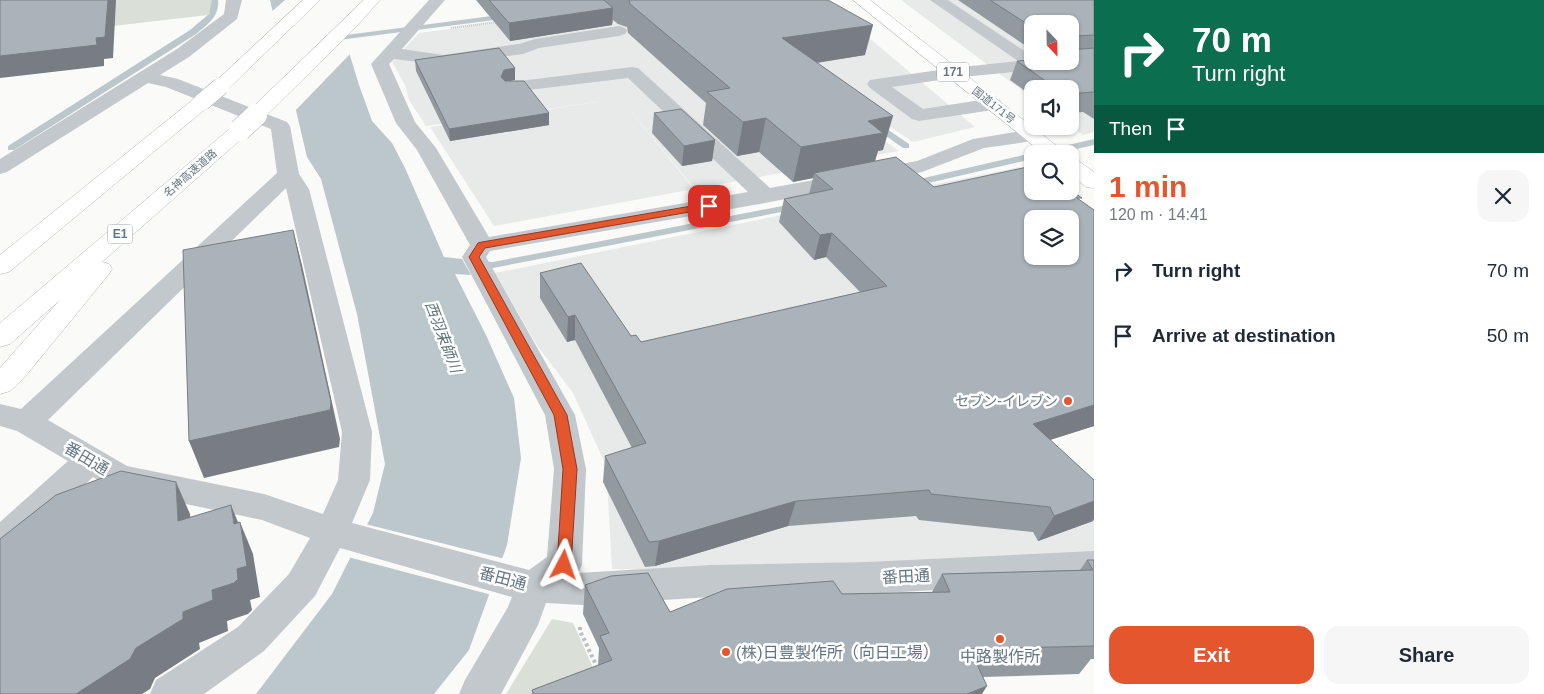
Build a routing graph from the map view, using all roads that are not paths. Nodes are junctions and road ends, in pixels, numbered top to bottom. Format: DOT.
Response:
graph roads {
  1 [pos="234,0"];
  2 [pos="312,0"];
  3 [pos="436,0"];
  4 [pos="866,0"];
  5 [pos="938,0"];
  6 [pos="370,3"];
  7 [pos="619,31"];
  8 [pos="390,53"];
  9 [pos="1024,58"];
  10 [pos="1094,60"];
  11 [pos="1079,61"];
  12 [pos="1024,66"];
  13 [pos="953,73"];
  14 [pos="146,77"];
  15 [pos="512,87"];
  16 [pos="993,104"];
  17 [pos="1045,144"];
  18 [pos="0,168"];
  19 [pos="1079,171"];
  20 [pos="288,174"];
  21 [pos="1094,182"];
  22 [pos="765,196"];
  23 [pos="154,204"];
  24 [pos="480,259"];
  25 [pos="0,267"];
  26 [pos="0,338"];
  27 [pos="7,378"];
  28 [pos="13,418"];
  29 [pos="90,460"];
  30 [pos="339,533"];
  31 [pos="0,543"];
  32 [pos="1094,566"];
  33 [pos="533,586"];
  34 [pos="170,694"];
  35 [pos="479,694"];
  1 -- 14 [label="street"];
  2 -- 25 [label="highway, bridge"];
  3 -- 8 [label="street"];
  4 -- 13 [label="highway, 国道171号 / 171"];
  5 -- 9 [label="street"];
  6 -- 23 [label="highway, 名神高速道路 / E1, bridge"];
  7 -- 8 [label="street"];
  8 -- 24 [label="street"];
  10 -- 11 [label="street"];
  12 -- 13 [label="street"];
  13 -- 16 [label="highway, 国道171号 / 171"];
  13 -- 16 [label="street"];
  14 -- 18 [label="street"];
  14 -- 20 [label="street"];
  15 -- 22 [label="street"];
  16 -- 17 [label="highway, 国道171号 / 171"];
  17 -- 22 [label="street"];
  19 -- 21 [label="highway"];
  20 -- 28 [label="street"];
  20 -- 30 [label="street"];
  22 -- 24 [label="street"];
  23 -- 26 [label="highway, 名神高速道路 / E1"];
  23 -- 27 [label="highway"];
  24 -- 33 [label="street"];
  28 -- 29 [label="street, 番田通"];
  29 -- 30 [label="street, 番田通"];
  29 -- 31 [label="street"];
  30 -- 33 [label="street, 番田通"];
  30 -- 34 [label="street"];
  32 -- 33 [label="street, 番田通"];
  33 -- 35 [label="street"];
}
